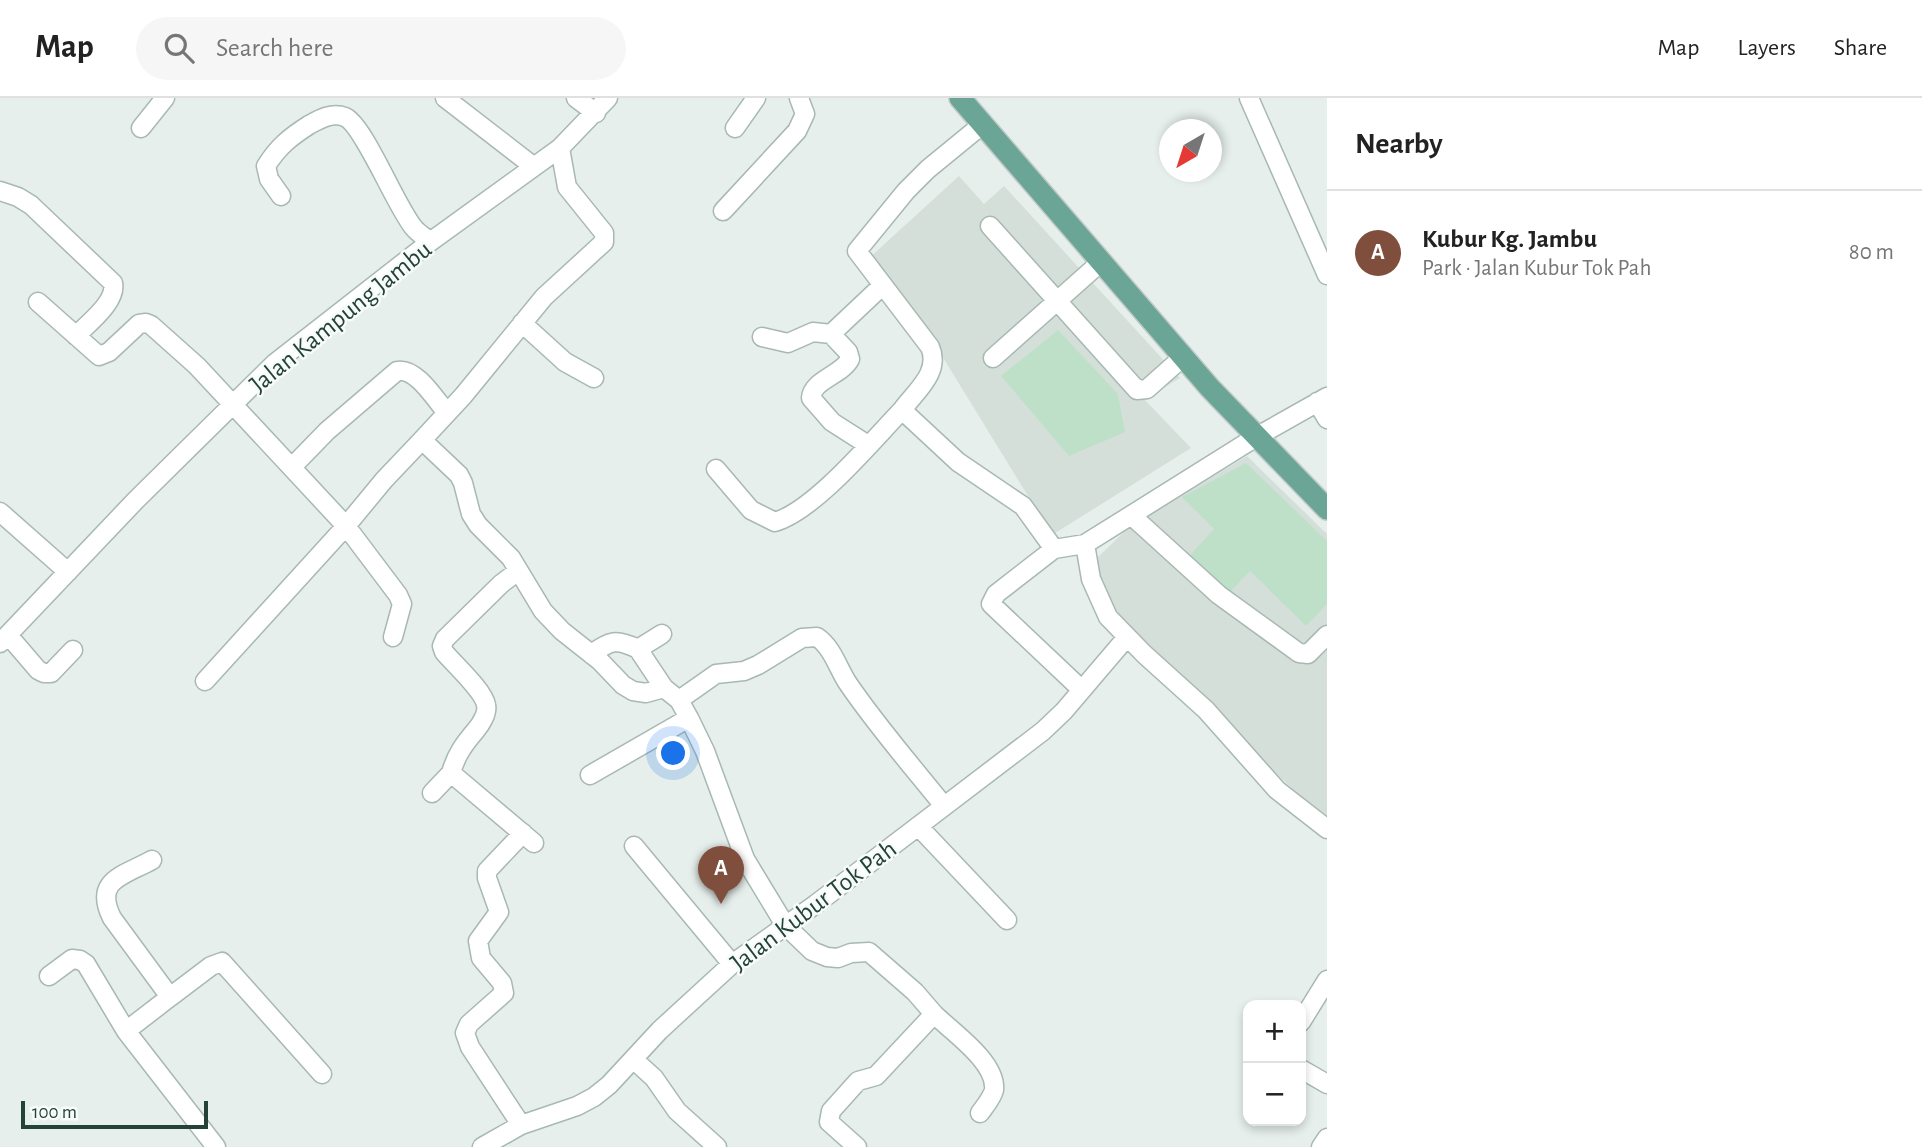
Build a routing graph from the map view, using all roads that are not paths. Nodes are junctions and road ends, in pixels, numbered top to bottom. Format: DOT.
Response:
graph roads {
  1 [pos="165,98"];
  2 [pos="444,98"];
  3 [pos="576,98"];
  4 [pos="608,98"];
  5 [pos="756,98"];
  6 [pos="799,98"];
  7 [pos="960,98"];
  8 [pos="1249,98"];
  9 [pos="596,113"];
  10 [pos="983,124"];
  11 [pos="141,128"];
  12 [pos="734,128"];
  13 [pos="560,148"];
  14 [pos="533,166"];
  15 [pos="2,195"];
  16 [pos="281,196"];
  17 [pos="723,211"];
  18 [pos="990,226"];
  19 [pos="430,242"];
  20 [pos="1101,262"];
  21 [pos="1326,268"];
  22 [pos="883,285"];
  23 [pos="1058,301"];
  24 [pos="38,302"];
  25 [pos="522,323"];
  26 [pos="831,334"];
  27 [pos="76,336"];
  28 [pos="762,337"];
  29 [pos="1183,357"];
  30 [pos="993,358"];
  31 [pos="594,378"];
  32 [pos="1322,400"];
  33 [pos="233,404"];
  34 [pos="902,410"];
  35 [pos="447,413"];
  36 [pos="1327,419"];
  37 [pos="1256,438"];
  38 [pos="422,440"];
  39 [pos="868,445"];
  40 [pos="292,467"];
  41 [pos="716,469"];
  42 [pos="1327,509"];
  43 [pos="0,512"];
  44 [pos="1132,516"];
  45 [pos="346,527"];
  46 [pos="1086,544"];
  47 [pos="1054,549"];
  48 [pos="519,571"];
  49 [pos="68,572"];
  50 [pos="662,634"];
  51 [pos="1327,635"];
  52 [pos="393,637"];
  53 [pos="1127,637"];
  54 [pos="4,639"];
  55 [pos="638,649"];
  56 [pos="73,650"];
  57 [pos="591,654"];
  58 [pos="205,681"];
  59 [pos="664,688"];
  60 [pos="1082,690"];
  61 [pos="679,700"];
  62 [pos="689,719"];
  63 [pos="451,773"];
  64 [pos="590,775"];
  65 [pos="432,793"];
  66 [pos="944,806"];
  67 [pos="918,825"];
  68 [pos="1327,829"];
  69 [pos="634,846"];
  70 [pos="152,860"];
  71 [pos="1007,920"];
  72 [pos="785,925"];
  73 [pos="732,964"];
  74 [pos="49,976"];
  75 [pos="1327,980"];
  76 [pos="170,997"];
  77 [pos="934,1014"];
  78 [pos="1306,1014"];
  79 [pos="126,1031"];
  80 [pos="633,1059"];
  81 [pos="1306,1072"];
  82 [pos="322,1074"];
  83 [pos="1327,1084"];
  84 [pos="980,1113"];
  85 [pos="521,1125"];
  86 [pos="1327,1138"];
  87 [pos="216,1147"];
  88 [pos="482,1147"];
  89 [pos="717,1147"];
  90 [pos="857,1147"];
  91 [pos="1321,1147"];
  1 -- 11 [label="street"];
  2 -- 14 [label="street"];
  3 -- 9 [label="street"];
  4 -- 9 [label="street, Jalan Kampung Jambu"];
  5 -- 12 [label="street"];
  6 -- 17 [label="street"];
  7 -- 10 [label="main road"];
  8 -- 21 [label="street"];
  9 -- 13 [label="street, Jalan Kampung Jambu"];
  10 -- 20 [label="main road"];
  10 -- 22 [label="street"];
  13 -- 14 [label="street, Jalan Kampung Jambu"];
  13 -- 25 [label="street"];
  14 -- 19 [label="street, Jalan Kampung Jambu"];
  15 -- 27 [label="street"];
  16 -- 19 [label="street"];
  18 -- 23 [label="street"];
  19 -- 33 [label="street, Jalan Kampung Jambu"];
  20 -- 23 [label="street"];
  20 -- 29 [label="main road"];
  22 -- 26 [label="street"];
  22 -- 34 [label="street"];
  23 -- 29 [label="street"];
  23 -- 30 [label="street"];
  24 -- 27 [label="street"];
  25 -- 31 [label="street"];
  25 -- 35 [label="street"];
  26 -- 28 [label="street"];
  26 -- 39 [label="street"];
  27 -- 33 [label="street"];
  29 -- 37 [label="main road"];
  32 -- 36 [label="street"];
  32 -- 37 [label="street"];
  33 -- 40 [label="street"];
  33 -- 49 [label="street, Jalan Kampung Jambu"];
  34 -- 39 [label="street"];
  34 -- 47 [label="street"];
  35 -- 38 [label="street"];
  35 -- 40 [label="street"];
  37 -- 42 [label="main road"];
  37 -- 44 [label="street"];
  38 -- 45 [label="street"];
  38 -- 48 [label="street"];
  39 -- 41 [label="street"];
  40 -- 45 [label="street"];
  43 -- 49 [label="street"];
  44 -- 46 [label="street"];
  44 -- 51 [label="street"];
  45 -- 52 [label="street"];
  45 -- 58 [label="street"];
  46 -- 47 [label="street"];
  46 -- 53 [label="street"];
  47 -- 60 [label="street"];
  48 -- 57 [label="street"];
  48 -- 63 [label="street"];
  49 -- 54 [label="street, Jalan Kampung Jambu"];
  50 -- 55 [label="street"];
  53 -- 60 [label="street, Jalan Kubur Tok Pah"];
  53 -- 68 [label="street"];
  54 -- 56 [label="street"];
  55 -- 57 [label="street"];
  55 -- 59 [label="street"];
  57 -- 59 [label="street"];
  59 -- 61 [label="street"];
  60 -- 66 [label="street, Jalan Kubur Tok Pah"];
  61 -- 62 [label="street"];
  61 -- 66 [label="street"];
  62 -- 64 [label="street"];
  62 -- 72 [label="street"];
  63 -- 65 [label="street"];
  63 -- 85 [label="street"];
  66 -- 67 [label="street, Jalan Kubur Tok Pah"];
  67 -- 71 [label="street"];
  67 -- 72 [label="street, Jalan Kubur Tok Pah"];
  69 -- 73 [label="street"];
  70 -- 76 [label="street"];
  72 -- 73 [label="street, Jalan Kubur Tok Pah"];
  72 -- 77 [label="street"];
  73 -- 80 [label="street, Jalan Kubur Tok Pah"];
  74 -- 79 [label="street"];
  75 -- 78 [label="street"];
  76 -- 79 [label="street"];
  76 -- 82 [label="street"];
  77 -- 84 [label="street"];
  77 -- 90 [label="street"];
  79 -- 87 [label="street"];
  80 -- 85 [label="street, Jalan Kubur Tok Pah"];
  80 -- 89 [label="street"];
  81 -- 83 [label="street"];
  85 -- 88 [label="street, Jalan Kubur Tok Pah"];
  86 -- 91 [label="street"];
}
